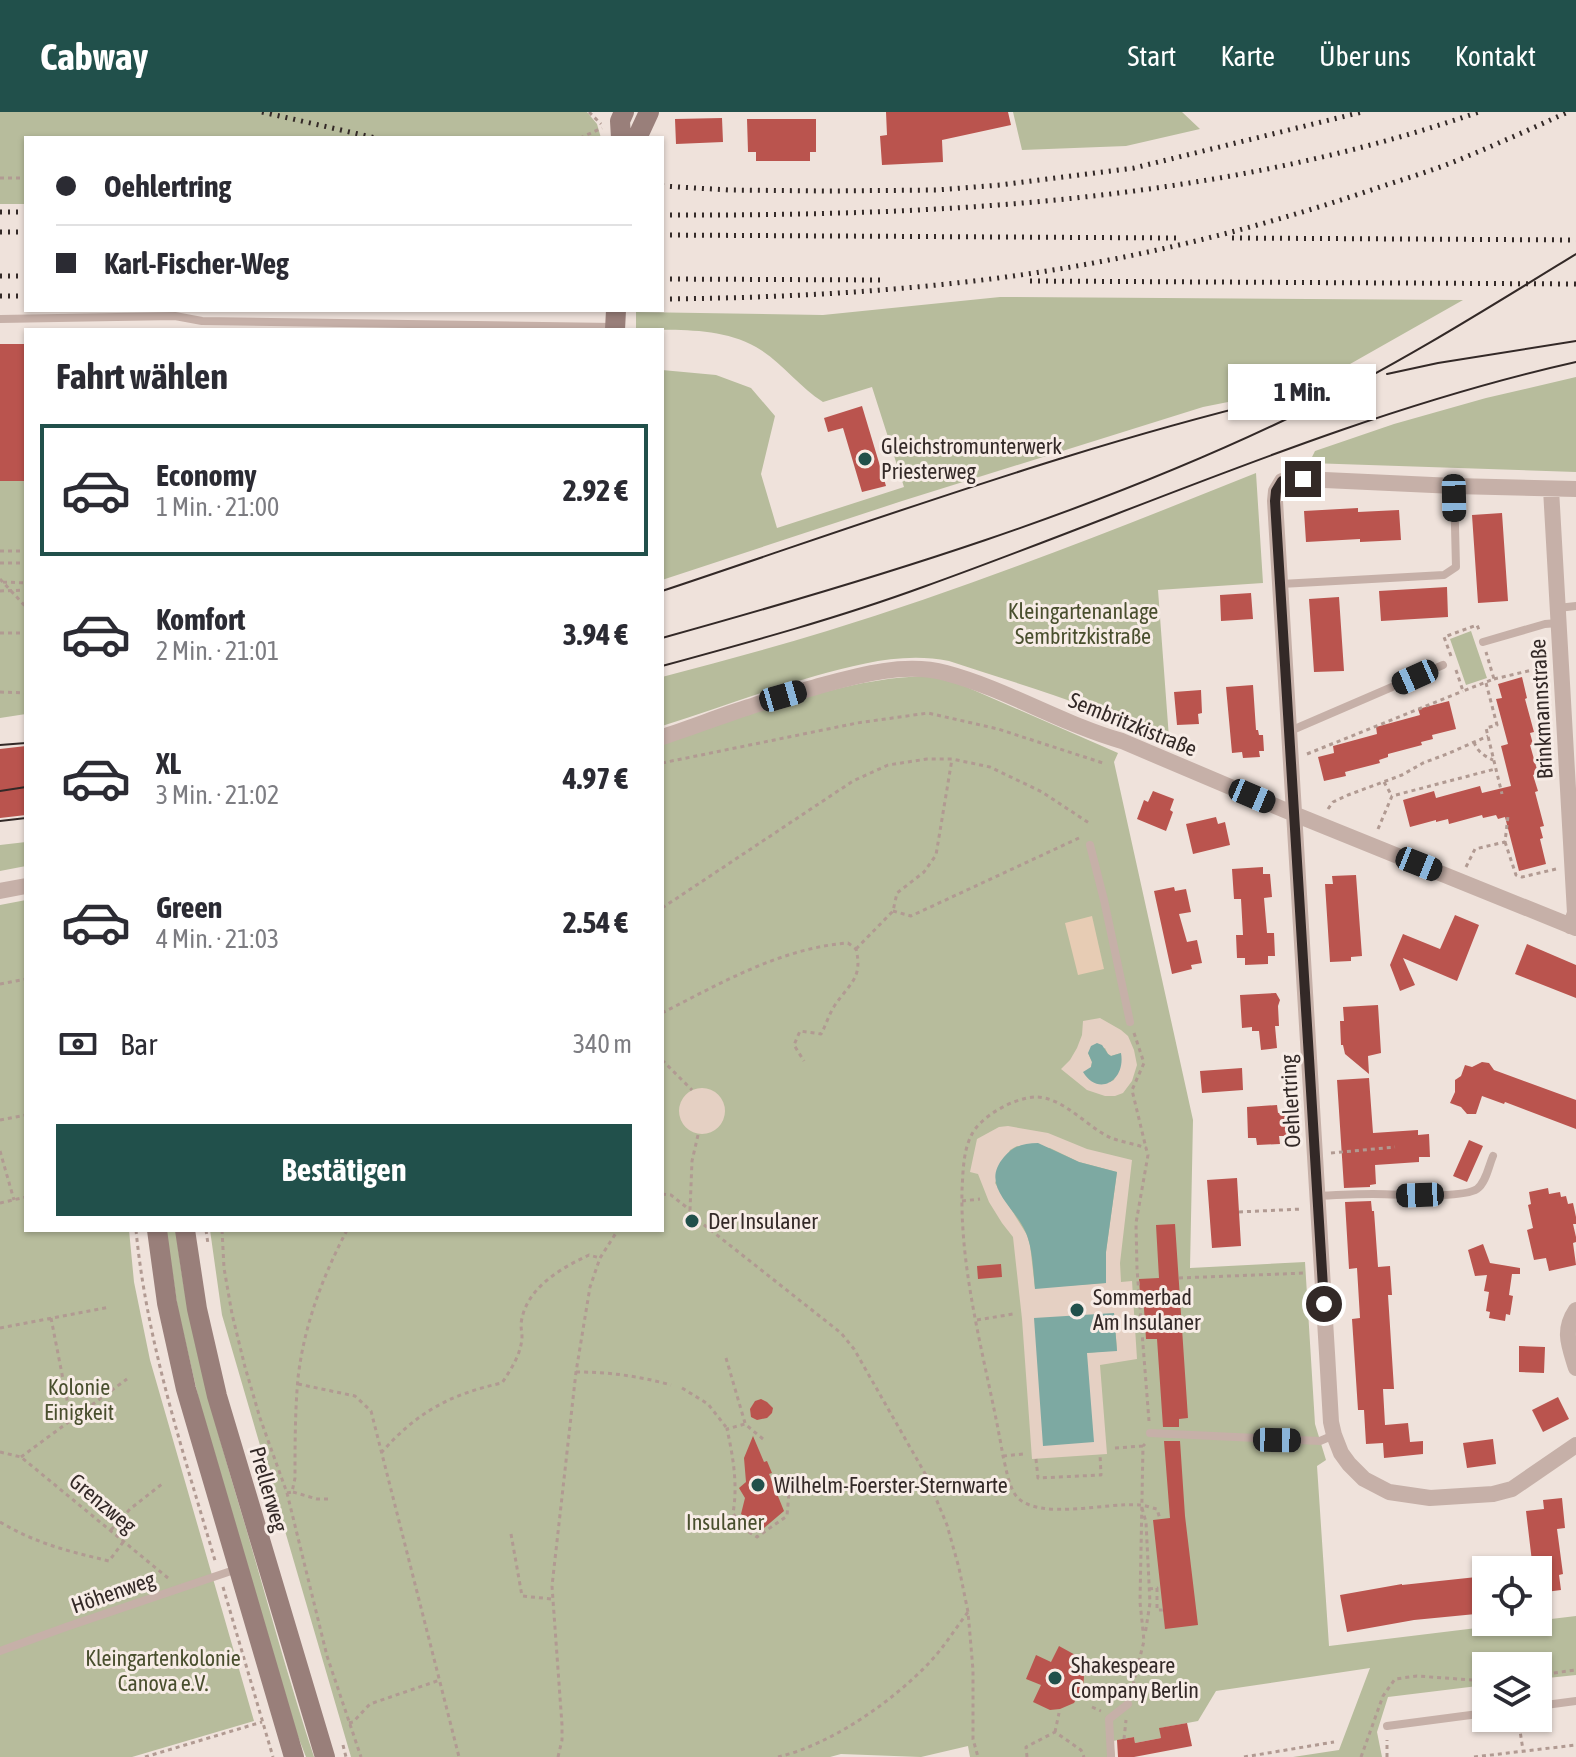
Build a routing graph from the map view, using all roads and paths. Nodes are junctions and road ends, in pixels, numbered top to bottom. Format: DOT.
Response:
graph roads {
  1 [pos="589,112"];
  2 [pos="624,112"];
  3 [pos="649,112"];
  4 [pos="585,136"];
  5 [pos="621,136"];
  6 [pos="638,136"];
  7 [pos="0,178"];
  8 [pos="24,178"];
  9 [pos="0,319"];
  10 [pos="615,322"];
  11 [pos="1454,486"];
  12 [pos="1551,489"];
  13 [pos="1576,489"];
  14 [pos="0,551"];
  15 [pos="24,551"];
  16 [pos="0,563"];
  17 [pos="24,563"];
  18 [pos="1,581"];
  19 [pos="24,583"];
  20 [pos="1280,584"];
  21 [pos="24,590"];
  22 [pos="0,591"];
  23 [pos="24,605"];
  24 [pos="1576,606"];
  25 [pos="1558,615"];
  26 [pos="0,633"];
  27 [pos="24,633"];
  28 [pos="1483,642"];
  29 [pos="1443,665"];
  30 [pos="1548,666"];
  31 [pos="1494,679"];
  32 [pos="1486,683"];
  33 [pos="1463,691"];
  34 [pos="0,692"];
  35 [pos="24,693"];
  36 [pos="1289,731"];
  37 [pos="664,736"];
  38 [pos="1488,736"];
  39 [pos="1474,742"];
  40 [pos="1306,754"];
  41 [pos="952,759"];
  42 [pos="1493,760"];
  43 [pos="664,763"];
  44 [pos="1103,763"];
  45 [pos="1495,769"];
  46 [pos="1383,781"];
  47 [pos="1502,794"];
  48 [pos="1392,796"];
  49 [pos="1328,809"];
  50 [pos="1294,814"];
  51 [pos="1508,816"];
  52 [pos="1089,823"];
  53 [pos="1378,829"];
  54 [pos="1089,833"];
  55 [pos="1505,842"];
  56 [pos="1090,845"];
  57 [pos="1466,867"];
  58 [pos="1560,868"];
  59 [pos="24,886"];
  60 [pos="0,891"];
  61 [pos="664,907"];
  62 [pos="893,911"];
  63 [pos="1573,927"];
  64 [pos="856,949"];
  65 [pos="24,979"];
  66 [pos="0,984"];
  67 [pos="664,1012"];
  68 [pos="1130,1022"];
  69 [pos="804,1061"];
  70 [pos="664,1062"];
  71 [pos="692,1090"];
  72 [pos="24,1115"];
  73 [pos="0,1120"];
  74 [pos="698,1135"];
  75 [pos="1395,1147"];
  76 [pos="1146,1148"];
  77 [pos="0,1151"];
  78 [pos="1329,1153"];
  79 [pos="1493,1156"];
  80 [pos="664,1194"];
  81 [pos="24,1198"];
  82 [pos="980,1199"];
  83 [pos="14,1200"];
  84 [pos="962,1201"];
  85 [pos="1312,1202"];
  86 [pos="0,1203"];
  87 [pos="690,1210"];
  88 [pos="1239,1212"];
  89 [pos="157,1232"];
  90 [pos="185,1232"];
  91 [pos="206,1232"];
  92 [pos="222,1232"];
  93 [pos="346,1232"];
  94 [pos="617,1232"];
  95 [pos="207,1244"];
  96 [pos="600,1258"];
  97 [pos="1129,1269"];
  98 [pos="1137,1269"];
  99 [pos="1310,1272"];
  100 [pos="1179,1278"];
  101 [pos="110,1307"];
  102 [pos="1576,1310"];
  103 [pos="1013,1314"];
  104 [pos="51,1318"];
  105 [pos="977,1320"];
  106 [pos="0,1328"];
  107 [pos="726,1358"];
  108 [pos="1576,1368"];
  109 [pos="576,1372"];
  110 [pos="127,1379"];
  111 [pos="298,1384"];
  112 [pos="671,1385"];
  113 [pos="682,1388"];
  114 [pos="71,1420"];
  115 [pos="745,1424"];
  116 [pos="727,1429"];
  117 [pos="1150,1433"];
  118 [pos="1334,1435"];
  119 [pos="763,1439"];
  120 [pos="1576,1445"];
  121 [pos="1143,1446"];
  122 [pos="1115,1448"];
  123 [pos="0,1452"];
  124 [pos="381,1453"];
  125 [pos="1024,1454"];
  126 [pos="1100,1454"];
  127 [pos="1003,1456"];
  128 [pos="21,1457"];
  129 [pos="1036,1459"];
  130 [pos="162,1484"];
  131 [pos="290,1492"];
  132 [pos="789,1492"];
  133 [pos="332,1499"];
  134 [pos="1141,1504"];
  135 [pos="1160,1519"];
  136 [pos="0,1522"];
  137 [pos="111,1530"];
  138 [pos="511,1534"];
  139 [pos="124,1541"];
  140 [pos="239,1569"];
  141 [pos="180,1588"];
  142 [pos="1149,1589"];
  143 [pos="552,1599"];
  144 [pos="1163,1610"];
  145 [pos="968,1612"];
  146 [pos="1144,1641"];
  147 [pos="0,1651"];
  148 [pos="1576,1670"];
  149 [pos="1552,1673"];
  150 [pos="440,1680"];
  151 [pos="1472,1680"];
  152 [pos="1576,1701"];
  153 [pos="1128,1704"];
  154 [pos="1552,1704"];
  155 [pos="1059,1713"];
  156 [pos="1472,1715"];
  157 [pos="260,1723"];
  158 [pos="349,1723"];
  159 [pos="1387,1726"];
  160 [pos="1055,1732"];
  161 [pos="1520,1732"];
  162 [pos="339,1734"];
  163 [pos="1124,1739"];
  164 [pos="1334,1742"];
  165 [pos="1576,1745"];
  166 [pos="1523,1751"];
  167 [pos="161,1754"];
  168 [pos="145,1757"];
  169 [pos="294,1757"];
  170 [pos="325,1757"];
  171 [pos="346,1757"];
  172 [pos="361,1757"];
  173 [pos="459,1757"];
  174 [pos="558,1757"];
  175 [pos="778,1757"];
  176 [pos="978,1757"];
  177 [pos="1027,1757"];
  178 [pos="1084,1757"];
  179 [pos="1111,1757"];
  180 [pos="1244,1757"];
  181 [pos="1361,1757"];
  182 [pos="1474,1757"];
  1 -- 4 [label="path"];
  2 -- 5 [label="main road"];
  3 -- 6 [label="main road"];
  7 -- 8 [label="path"];
  9 -- 10 [label="lane"];
  11 -- 12 [label="street"];
  11 -- 20 [label="lane"];
  11 -- 20 [label="street, Oehlertring"];
  12 -- 13 [label="street"];
  12 -- 25 [label="street, Brinkmannstraße"];
  14 -- 15 [label="path"];
  16 -- 17 [label="path"];
  18 -- 19 [label="path"];
  18 -- 23 [label="path"];
  20 -- 36 [label="street, Oehlertring"];
  21 -- 22 [label="path, bridge"];
  24 -- 25 [label="lane"];
  25 -- 28 [label="lane"];
  25 -- 63 [label="street, Brinkmannstraße"];
  26 -- 27 [label="path"];
  28 -- 31 [label="path"];
  28 -- 33 [label="path"];
  29 -- 36 [label="lane"];
  30 -- 31 [label="path"];
  31 -- 32 [label="path"];
  32 -- 33 [label="path"];
  32 -- 38 [label="path"];
  33 -- 40 [label="path"];
  34 -- 35 [label="path"];
  36 -- 50 [label="street, Oehlertring"];
  37 -- 50 [label="street, Sembritzkistraße"];
  38 -- 39 [label="path"];
  38 -- 42 [label="path"];
  39 -- 42 [label="path"];
  39 -- 46 [label="path"];
  41 -- 52 [label="path"];
  41 -- 61 [label="path"];
  41 -- 62 [label="path"];
  42 -- 45 [label="path"];
  43 -- 44 [label="path"];
  45 -- 47 [label="path"];
  45 -- 48 [label="path"];
  46 -- 48 [label="path"];
  46 -- 49 [label="path"];
  48 -- 53 [label="path"];
  50 -- 63 [label="street, Sembritzkistraße"];
  50 -- 85 [label="street, Oehlertring"];
  51 -- 55 [label="path"];
  54 -- 62 [label="path"];
  55 -- 57 [label="path"];
  55 -- 58 [label="path"];
  56 -- 68 [label="lane"];
  59 -- 60 [label="street"];
  62 -- 64 [label="path"];
  64 -- 67 [label="path"];
  64 -- 69 [label="path"];
  65 -- 66 [label="path"];
  68 -- 76 [label="path"];
  70 -- 71 [label="path"];
  72 -- 73 [label="path"];
  74 -- 87 [label="path"];
  75 -- 78 [label="path"];
  76 -- 84 [label="path"];
  76 -- 98 [label="path"];
  77 -- 83 [label="path"];
  79 -- 85 [label="lane"];
  80 -- 87 [label="path"];
  81 -- 83 [label="path"];
  82 -- 84 [label="path"];
  83 -- 86 [label="path"];
  84 -- 105 [label="path"];
  85 -- 88 [label="path"];
  85 -- 118 [label="street, Oehlertring"];
  87 -- 145 [label="path"];
  89 -- 140 [label="main road"];
  90 -- 170 [label="main road, Prellerweg"];
  91 -- 95 [label="path"];
  92 -- 131 [label="path"];
  93 -- 111 [label="path"];
  94 -- 96 [label="path"];
  96 -- 109 [label="path"];
  96 -- 124 [label="path"];
  97 -- 98 [label="path"];
  98 -- 117 [label="path"];
  99 -- 100 [label="path"];
  101 -- 104 [label="path"];
  102 -- 108 [label="street"];
  103 -- 105 [label="path"];
  104 -- 106 [label="path"];
  104 -- 114 [label="path"];
  105 -- 127 [label="path"];
  107 -- 115 [label="path"];
  109 -- 112 [label="path"];
  109 -- 143 [label="path"];
  110 -- 114 [label="path"];
  111 -- 124 [label="path"];
  111 -- 131 [label="path"];
  113 -- 116 [label="path"];
  114 -- 128 [label="path"];
  115 -- 116 [label="path"];
  115 -- 119 [label="path"];
  116 -- 132 [label="path"];
  117 -- 118 [label="lane"];
  117 -- 121 [label="path"];
  118 -- 120 [label="street, Oehlertring"];
  121 -- 122 [label="path"];
  121 -- 134 [label="path"];
  123 -- 128 [label="path, Grenzweg"];
  124 -- 150 [label="path"];
  125 -- 127 [label="path"];
  126 -- 129 [label="path"];
  127 -- 134 [label="path"];
  128 -- 137 [label="path, Grenzweg"];
  130 -- 137 [label="path"];
  131 -- 133 [label="path"];
  131 -- 158 [label="path"];
  134 -- 135 [label="path"];
  134 -- 142 [label="path"];
  134 -- 146 [label="path"];
  136 -- 139 [label="path"];
  137 -- 139 [label="path, Grenzweg"];
  138 -- 143 [label="path"];
  139 -- 141 [label="path, Grenzweg"];
  140 -- 141 [label="lane, Höhenweg"];
  140 -- 169 [label="main road"];
  141 -- 147 [label="lane, Höhenweg"];
  142 -- 144 [label="path"];
  142 -- 146 [label="path"];
  143 -- 174 [label="path"];
  145 -- 175 [label="path"];
  145 -- 176 [label="path"];
  146 -- 153 [label="path"];
  148 -- 149 [label="path"];
  150 -- 158 [label="path"];
  150 -- 173 [label="path"];
  151 -- 181 [label="path"];
  152 -- 154 [label="lane"];
  153 -- 163 [label="path"];
  153 -- 179 [label="lane"];
  155 -- 160 [label="path"];
  156 -- 159 [label="lane"];
  157 -- 167 [label="path"];
  158 -- 172 [label="path"];
  160 -- 177 [label="path"];
  160 -- 178 [label="path"];
  161 -- 166 [label="path"];
  162 -- 171 [label="path"];
  164 -- 180 [label="path"];
  165 -- 166 [label="path"];
  166 -- 182 [label="path"];
  167 -- 168 [label="path"];
}
